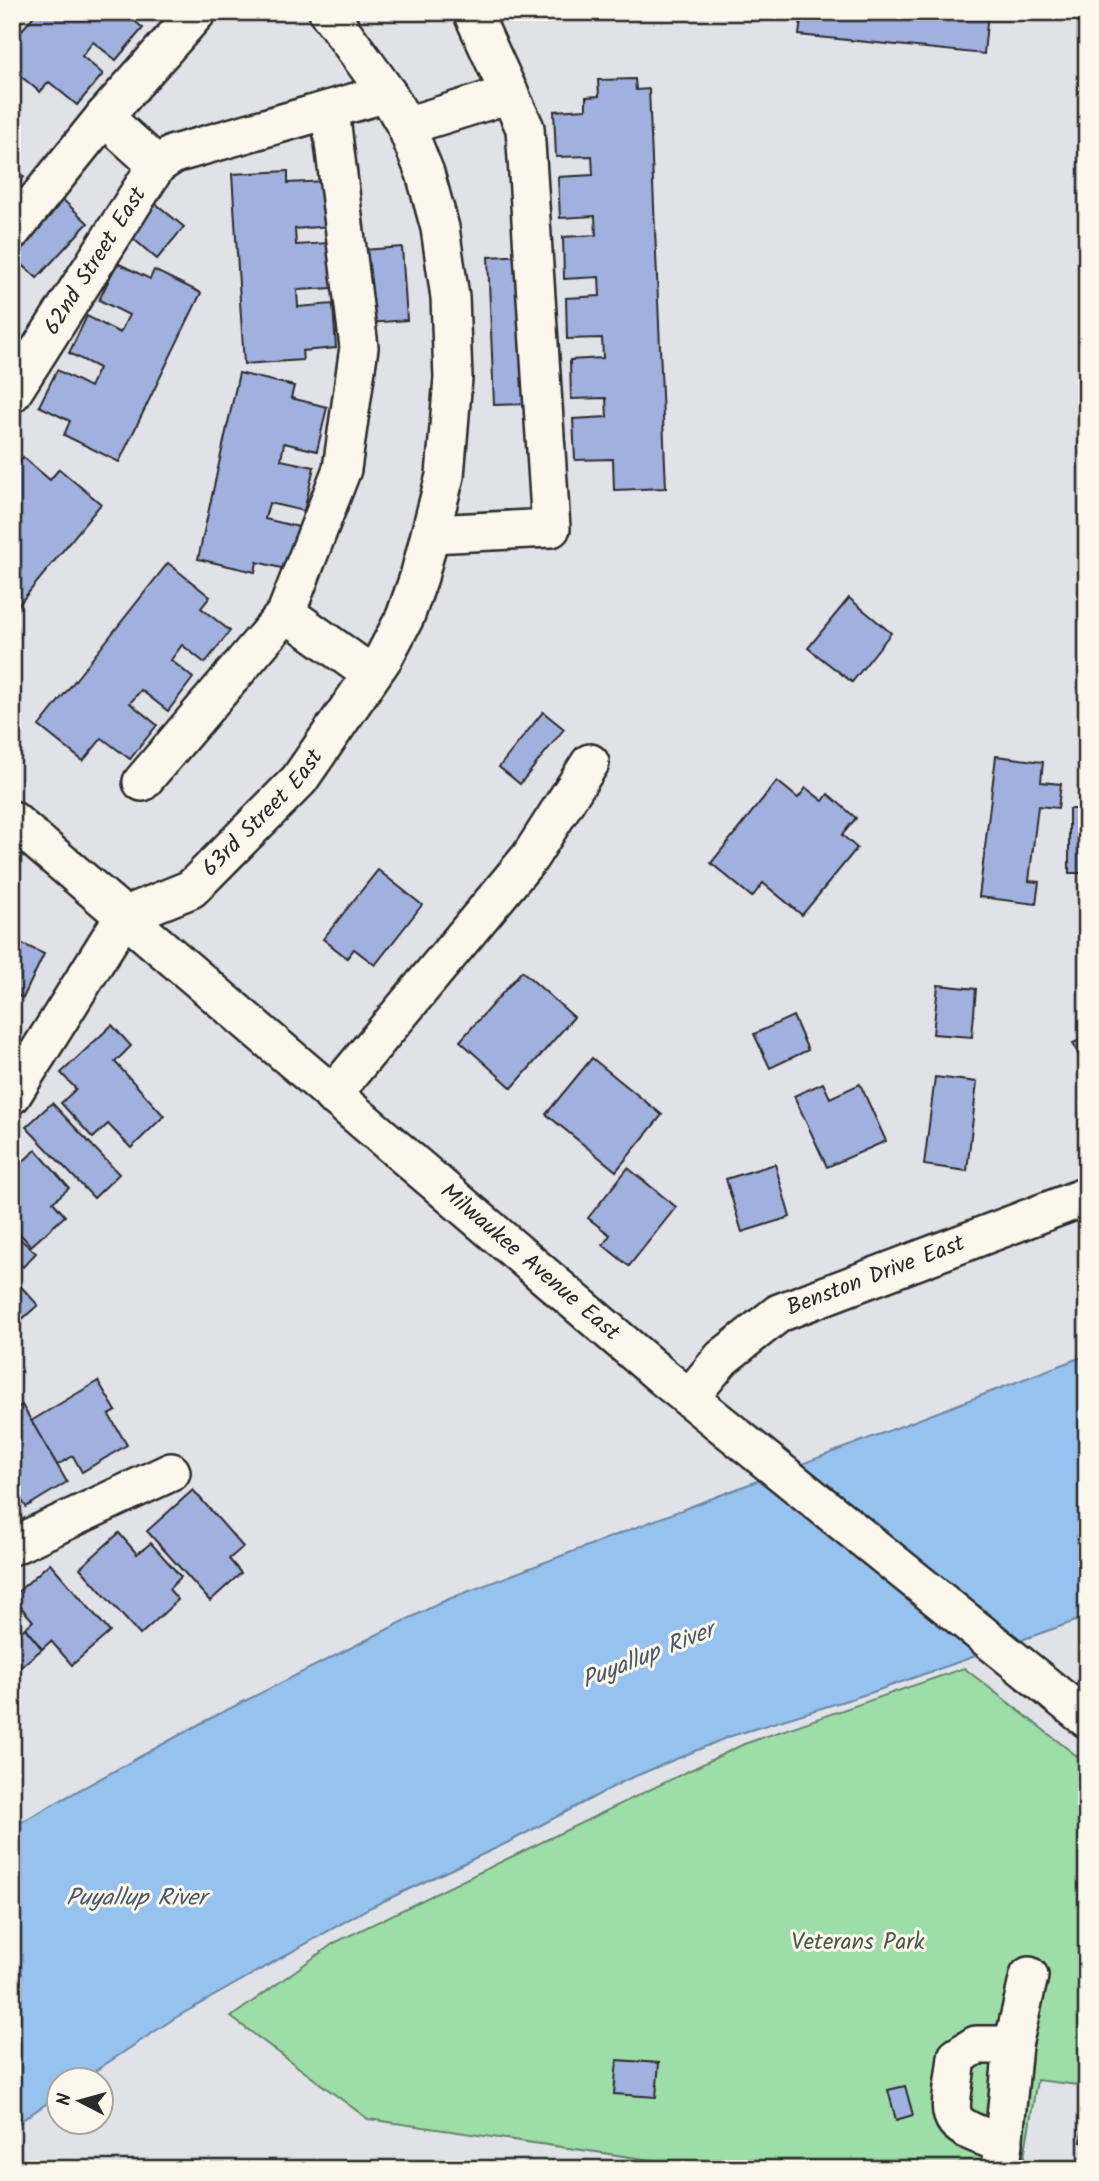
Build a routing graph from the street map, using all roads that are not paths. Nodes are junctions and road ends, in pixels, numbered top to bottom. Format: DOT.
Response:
graph roads {
  1 [pos="197,12"];
  2 [pos="328,12"];
  3 [pos="472,12"];
  4 [pos="387,93"];
  5 [pos="510,94"];
  6 [pos="330,110"];
  7 [pos="104,117"];
  8 [pos="406,126"];
  9 [pos="157,165"];
  10 [pos="12,232"];
  11 [pos="12,393"];
  12 [pos="431,534"];
  13 [pos="286,613"];
  14 [pos="372,674"];
  15 [pos="590,763"];
  16 [pos="142,782"];
  17 [pos="12,820"];
  18 [pos="124,916"];
  19 [pos="12,1095"];
  20 [pos="332,1095"];
  21 [pos="1087,1196"];
  22 [pos="689,1398"];
  23 [pos="171,1472"];
  24 [pos="12,1546"];
  25 [pos="1087,1719"];
  26 [pos="1029,1976"];
  27 [pos="1013,2045"];
  28 [pos="1002,2156"];
  1 -- 7 [label="street"];
  2 -- 4 [label="street, 63rd Street East"];
  3 -- 5 [label="street"];
  4 -- 6 [label="street, 62nd Street East"];
  4 -- 8 [label="street, 63rd Street East"];
  5 -- 8 [label="street"];
  5 -- 12 [label="street"];
  6 -- 9 [label="street, 62nd Street East"];
  6 -- 13 [label="street"];
  7 -- 9 [label="street, 62nd Street East"];
  7 -- 10 [label="street"];
  8 -- 12 [label="street, 63rd Street East"];
  9 -- 11 [label="street, 62nd Street East"];
  12 -- 14 [label="street, 63rd Street East"];
  13 -- 14 [label="street"];
  13 -- 16 [label="street"];
  14 -- 18 [label="street, 63rd Street East"];
  15 -- 20 [label="street"];
  17 -- 18 [label="street, Milwaukee Avenue East"];
  18 -- 19 [label="street"];
  18 -- 20 [label="street, Milwaukee Avenue East"];
  20 -- 22 [label="street, Milwaukee Avenue East"];
  21 -- 22 [label="street, Benston Drive East"];
  22 -- 25 [label="street, Milwaukee Avenue East"];
  23 -- 24 [label="street"];
  26 -- 27 [label="street"];
  27 -- 28 [label="street"];
  27 -- 28 [label="street"];
}
